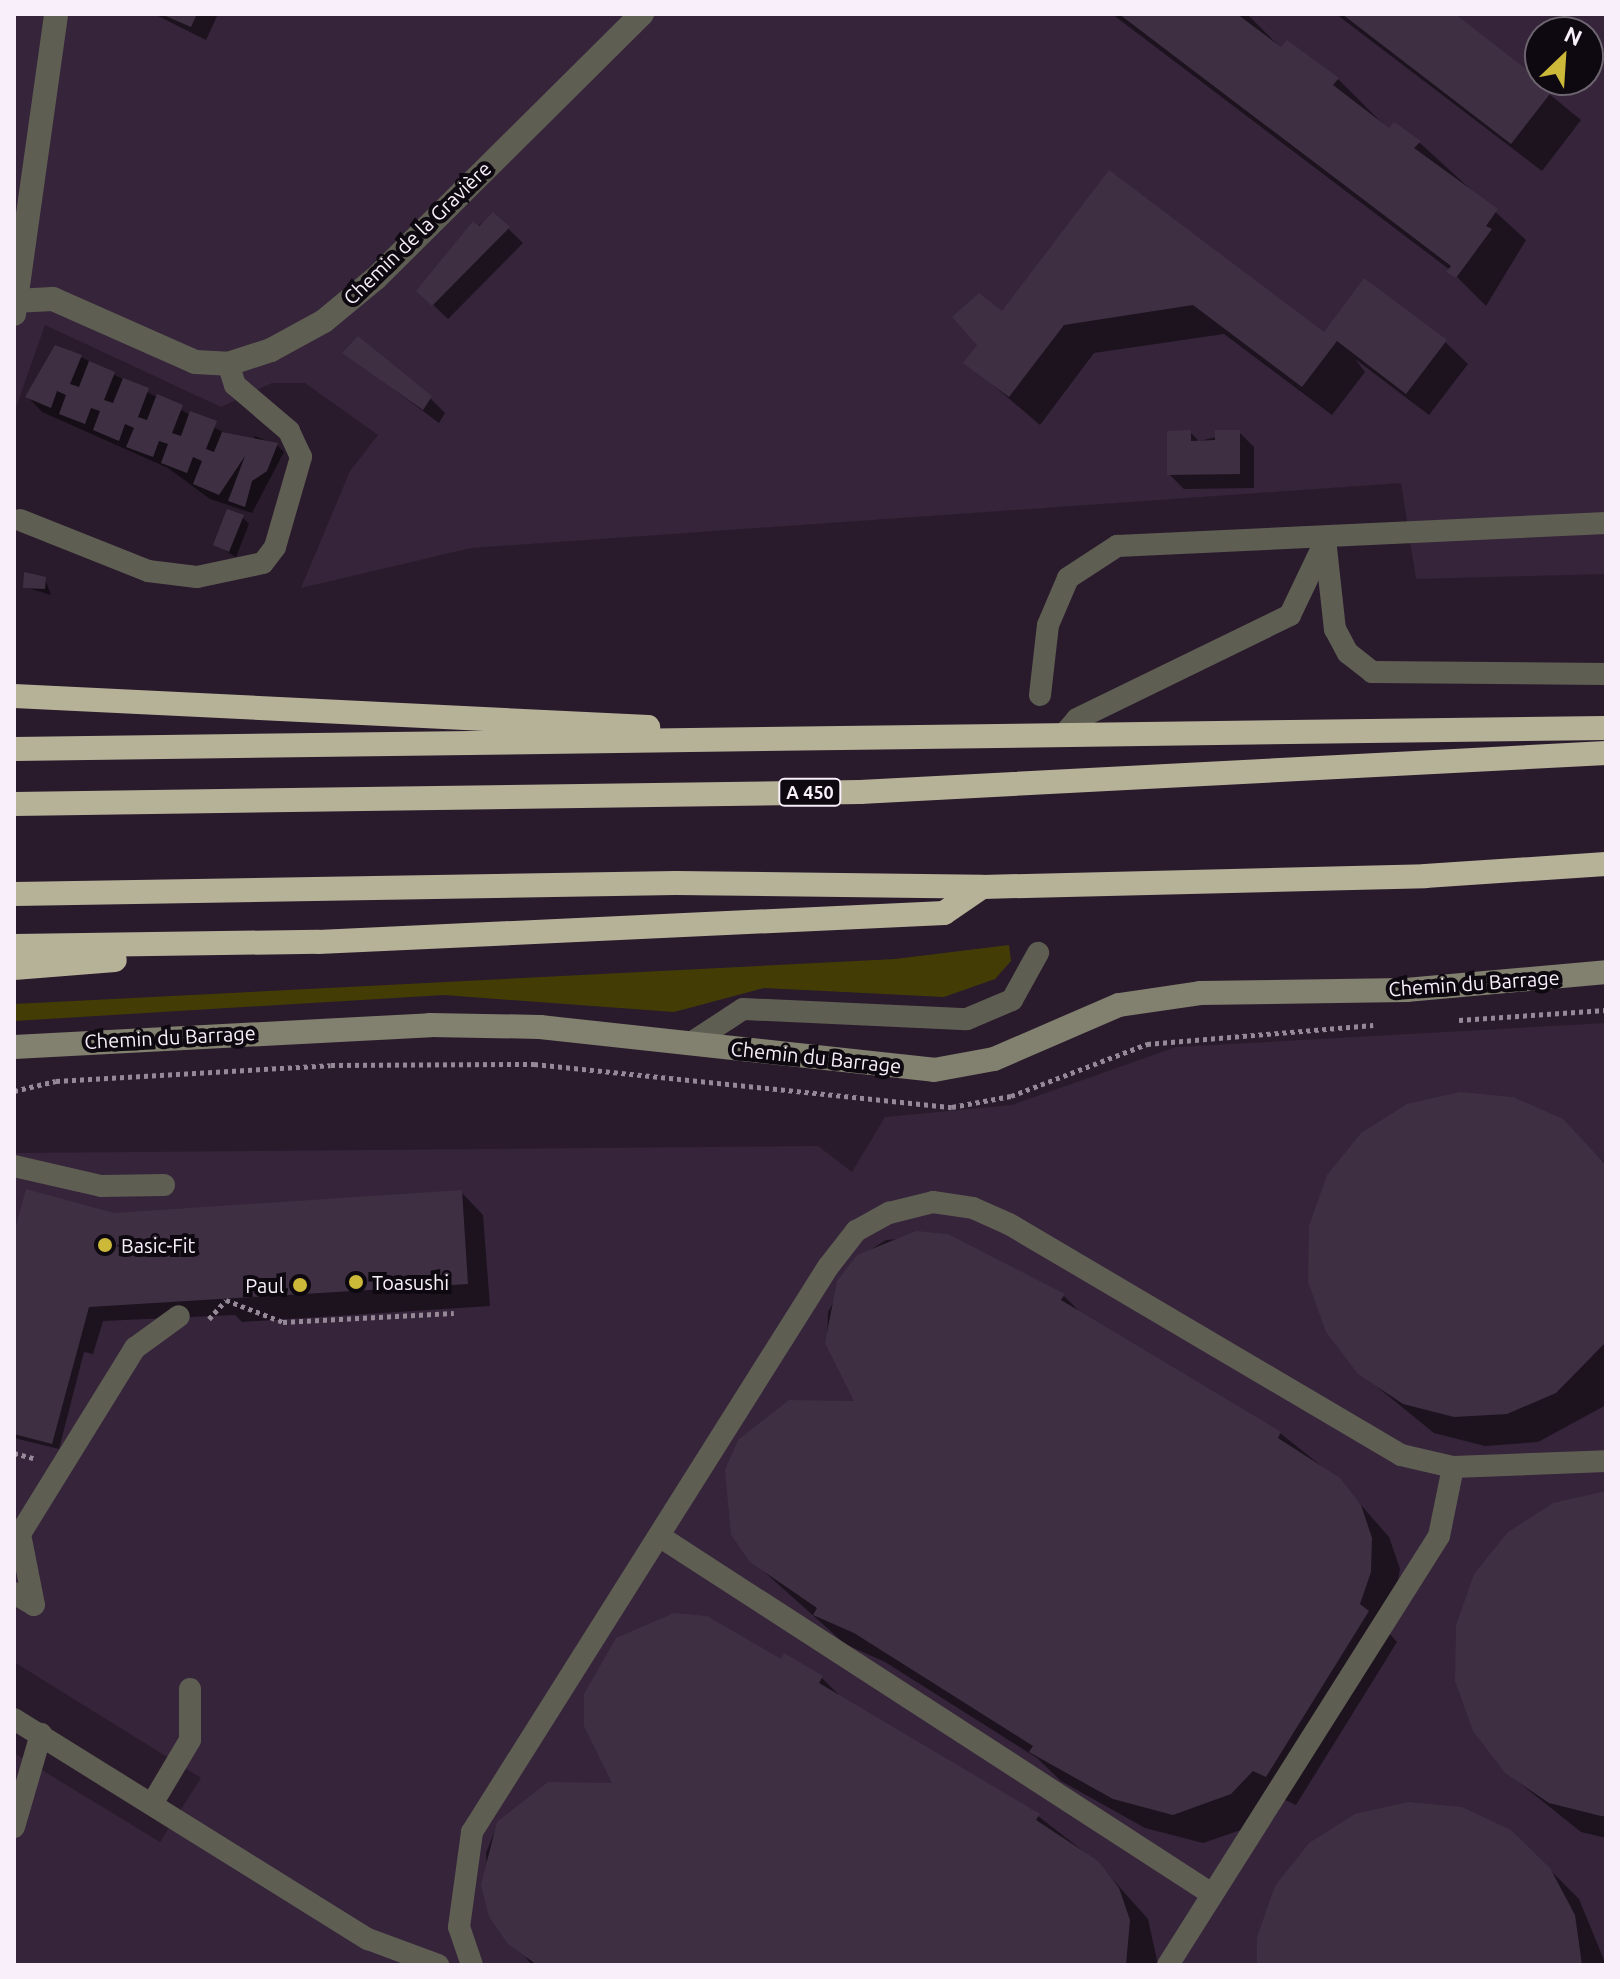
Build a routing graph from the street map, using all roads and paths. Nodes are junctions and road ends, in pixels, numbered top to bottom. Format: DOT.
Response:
graph roads {
  1 [pos="56,14"];
  2 [pos="642,14"];
  3 [pos="15,305"];
  4 [pos="228,364"];
  5 [pos="20,520"];
  6 [pos="1606,523"];
  7 [pos="1325,539"];
  8 [pos="1606,674"];
  9 [pos="1040,695"];
  10 [pos="14,696"];
  11 [pos="1606,728"];
  12 [pos="1065,733"];
  13 [pos="782,738"];
  14 [pos="14,749"];
  15 [pos="1606,753"];
  16 [pos="14,804"];
  17 [pos="1606,864"];
  18 [pos="982,887"];
  19 [pos="14,894"];
  20 [pos="318,942"];
  21 [pos="14,946"];
  22 [pos="1038,953"];
  23 [pos="14,968"];
  24 [pos="1606,972"];
  25 [pos="691,1043"];
  26 [pos="14,1047"];
  27 [pos="14,1166"];
  28 [pos="164,1185"];
  29 [pos="454,1313"];
  30 [pos="179,1316"];
  31 [pos="201,1326"];
  32 [pos="1606,1461"];
  33 [pos="1453,1467"];
  34 [pos="659,1536"];
  35 [pos="14,1593"];
  36 [pos="190,1689"];
  37 [pos="14,1719"];
  38 [pos="41,1734"];
  39 [pos="152,1804"];
  40 [pos="14,1827"];
  41 [pos="1212,1894"];
  42 [pos="438,1965"];
  43 [pos="472,1965"];
  44 [pos="1168,1965"];
  1 -- 3 [label="street"];
  2 -- 4 [label="street, Chemin de la Gravière"];
  3 -- 4 [label="street, Chemin de la Gravière"];
  4 -- 5 [label="lane"];
  6 -- 7 [label="lane"];
  7 -- 8 [label="lane"];
  7 -- 9 [label="lane"];
  7 -- 12 [label="lane"];
  10 -- 13 [label="highway"];
  11 -- 12 [label="highway"];
  12 -- 13 [label="highway"];
  13 -- 14 [label="highway"];
  15 -- 16 [label="highway, A 450"];
  17 -- 18 [label="highway"];
  18 -- 19 [label="highway"];
  18 -- 20 [label="highway"];
  20 -- 21 [label="highway"];
  20 -- 23 [label="highway"];
  22 -- 25 [label="lane"];
  24 -- 25 [label="main road, Chemin du Barrage"];
  25 -- 26 [label="main road, Chemin du Barrage"];
  27 -- 28 [label="lane"];
  29 -- 31 [label="path"];
  30 -- 35 [label="lane"];
  32 -- 33 [label="lane"];
  33 -- 34 [label="lane"];
  33 -- 41 [label="lane"];
  34 -- 41 [label="lane"];
  34 -- 43 [label="lane"];
  36 -- 39 [label="lane"];
  37 -- 38 [label="lane"];
  38 -- 39 [label="lane"];
  38 -- 40 [label="lane"];
  39 -- 42 [label="lane"];
  41 -- 44 [label="lane"];
}
